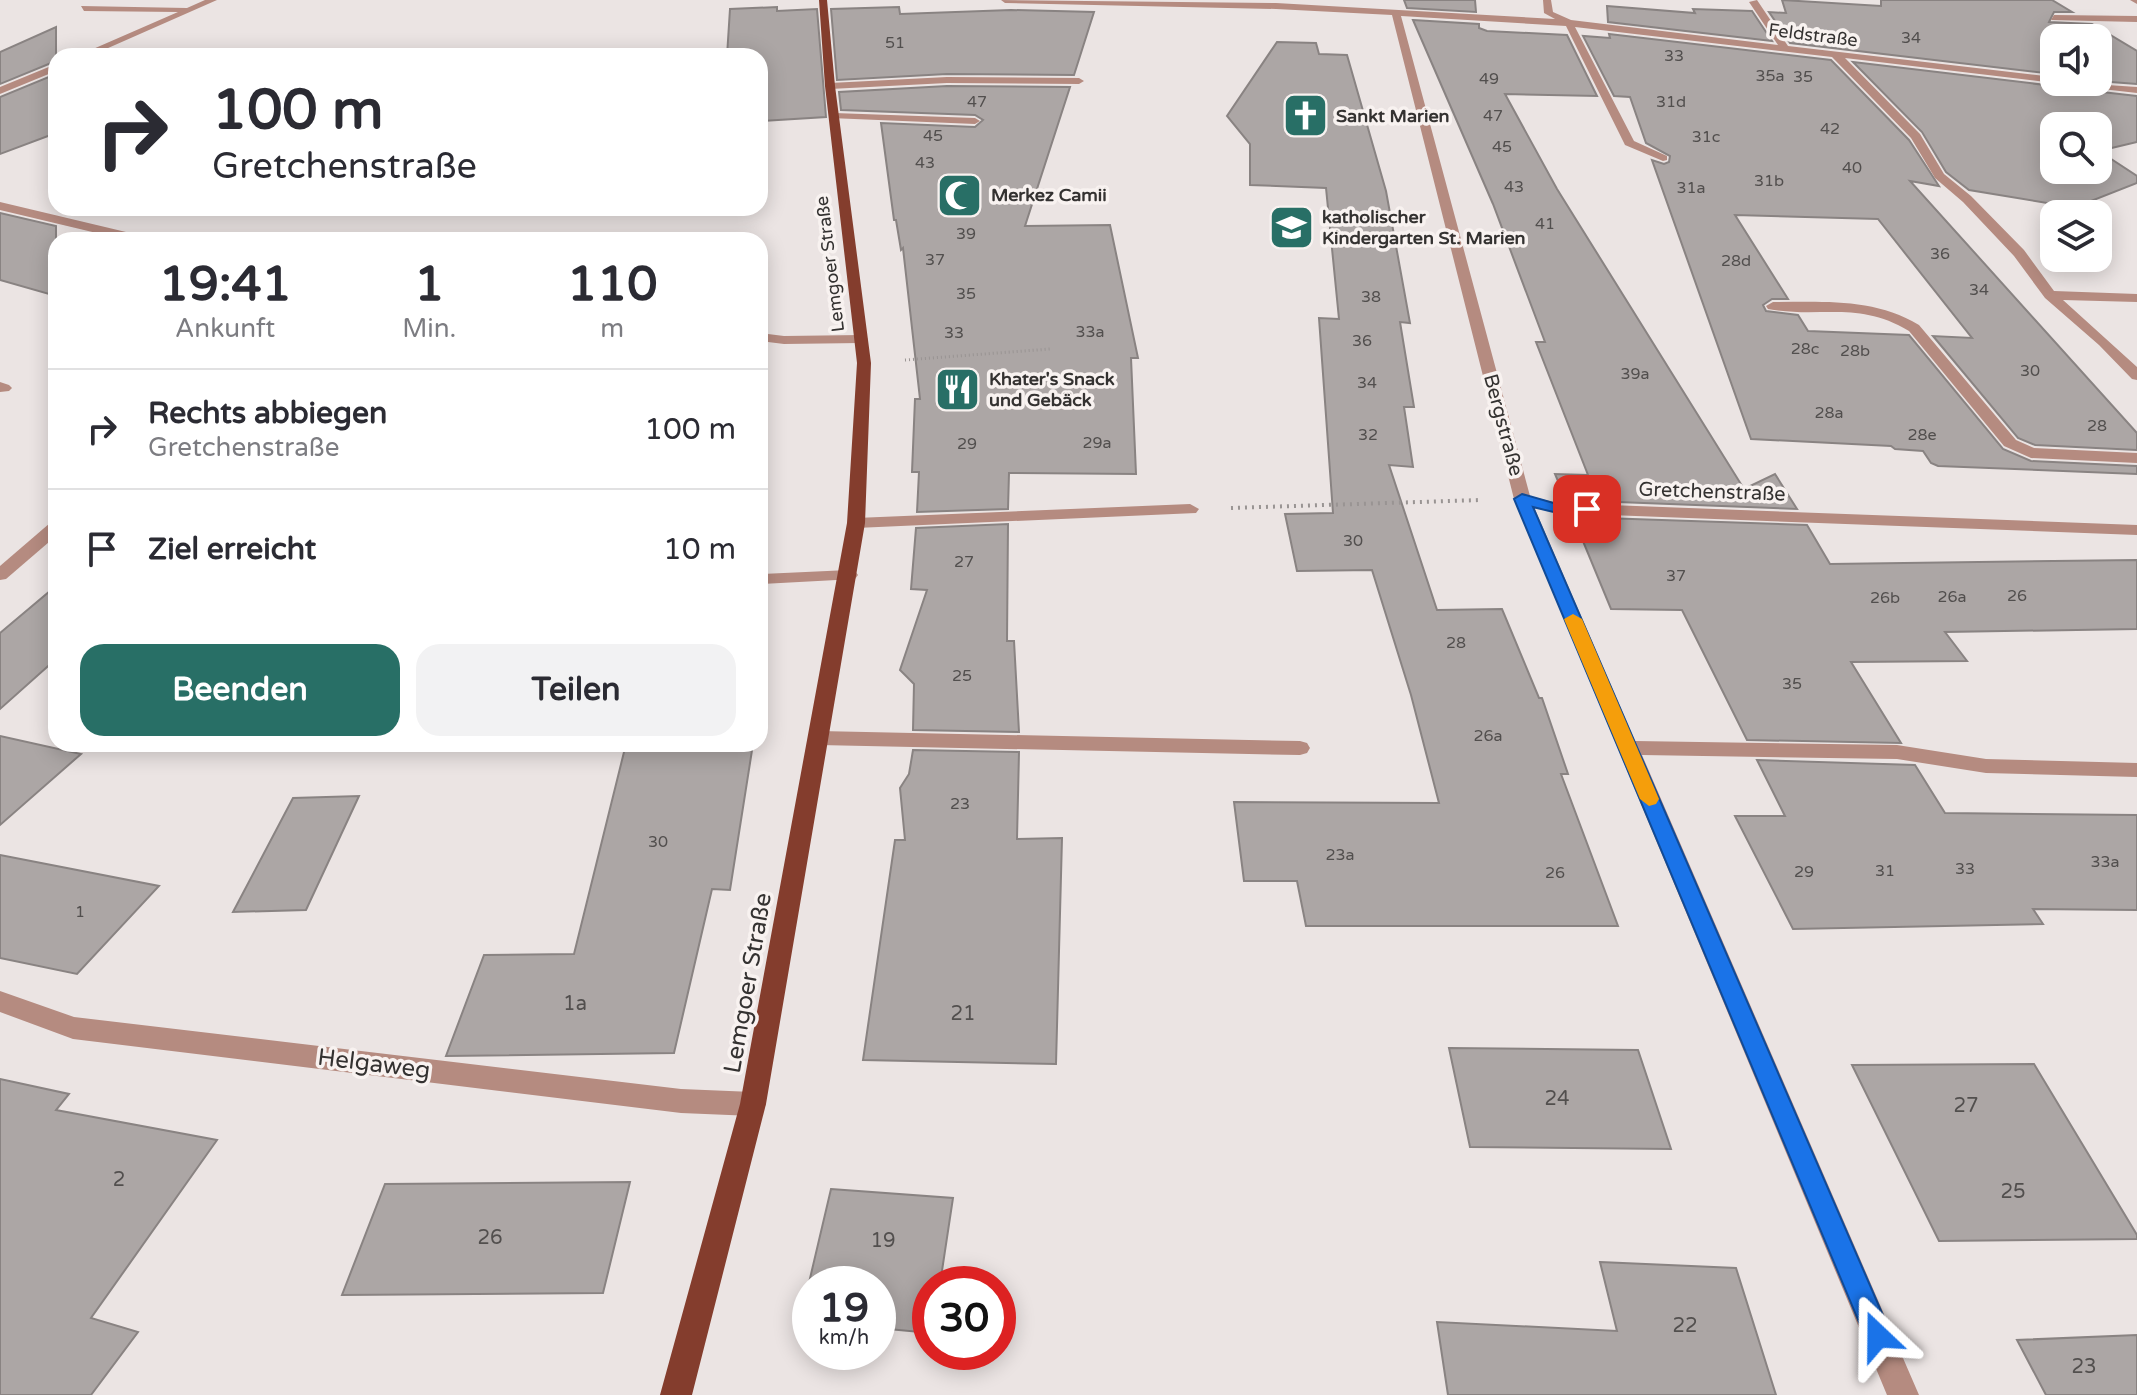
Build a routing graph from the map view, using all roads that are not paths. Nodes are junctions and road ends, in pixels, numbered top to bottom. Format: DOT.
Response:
graph roads {
  1 [pos="213,0"];
  2 [pos="823,0"];
  3 [pos="1005,0"];
  4 [pos="1377,0"];
  5 [pos="1547,0"];
  6 [pos="1754,2"];
  7 [pos="1276,3"];
  8 [pos="84,8"];
  9 [pos="191,9"];
  10 [pos="1389,13"];
  11 [pos="2054,18"];
  12 [pos="2137,19"];
  13 [pos="1569,23"];
  14 [pos="101,48"];
  15 [pos="1785,48"];
  16 [pos="1835,54"];
  17 [pos="48,70"];
  18 [pos="2040,78"];
  19 [pos="1079,81"];
  20 [pos="830,86"];
  21 [pos="2112,87"];
  22 [pos="2137,90"];
  23 [pos="0,91"];
  24 [pos="834,116"];
  25 [pos="975,121"];
  26 [pos="1663,158"];
  27 [pos="0,206"];
  28 [pos="109,232"];
  29 [pos="2050,295"];
  30 [pos="2137,298"];
  31 [pos="1773,306"];
  32 [pos="768,338"];
  33 [pos="861,339"];
  34 [pos="2137,376"];
  35 [pos="2137,458"];
  36 [pos="1522,499"];
  37 [pos="1190,509"];
  38 [pos="856,523"];
  39 [pos="2137,530"];
  40 [pos="48,534"];
  41 [pos="0,575"];
  42 [pos="849,575"];
  43 [pos="768,579"];
  44 [pos="819,738"];
  45 [pos="1300,748"];
  46 [pos="1628,748"];
  47 [pos="2137,770"];
  48 [pos="0,1001"];
  49 [pos="753,1104"];
  50 [pos="676,1395"];
  51 [pos="1903,1395"];
  1 -- 9 [label="street"];
  2 -- 20 [label="main road, Lemgoer Straße"];
  3 -- 7 [label="street, Feldstraße"];
  4 -- 10 [label="street, Bergstraße"];
  5 -- 13 [label="street"];
  6 -- 15 [label="street"];
  7 -- 10 [label="street, Feldstraße"];
  8 -- 9 [label="street"];
  9 -- 14 [label="street"];
  10 -- 13 [label="street, Feldstraße"];
  10 -- 36 [label="street, Bergstraße"];
  11 -- 12 [label="street"];
  13 -- 15 [label="street, Feldstraße"];
  13 -- 26 [label="street"];
  15 -- 16 [label="street, Feldstraße"];
  16 -- 18 [label="street, Feldstraße"];
  16 -- 29 [label="street"];
  17 -- 23 [label="street"];
  19 -- 20 [label="street"];
  20 -- 24 [label="main road, Lemgoer Straße"];
  21 -- 22 [label="street"];
  24 -- 25 [label="street"];
  24 -- 33 [label="main road, Lemgoer Straße"];
  27 -- 28 [label="street"];
  29 -- 30 [label="street"];
  29 -- 34 [label="street"];
  31 -- 35 [label="street"];
  32 -- 33 [label="street"];
  33 -- 38 [label="main road, Lemgoer Straße"];
  36 -- 39 [label="street, Gretchenstraße"];
  36 -- 46 [label="street, Bergstraße"];
  37 -- 38 [label="street"];
  38 -- 42 [label="main road, Lemgoer Straße"];
  40 -- 41 [label="street"];
  42 -- 43 [label="street"];
  42 -- 44 [label="main road, Lemgoer Straße"];
  44 -- 45 [label="street"];
  44 -- 49 [label="main road, Lemgoer Straße"];
  46 -- 47 [label="street"];
  46 -- 51 [label="street, Bergstraße"];
  48 -- 49 [label="street, Helgaweg"];
  49 -- 50 [label="main road, Lemgoer Straße"];
}
